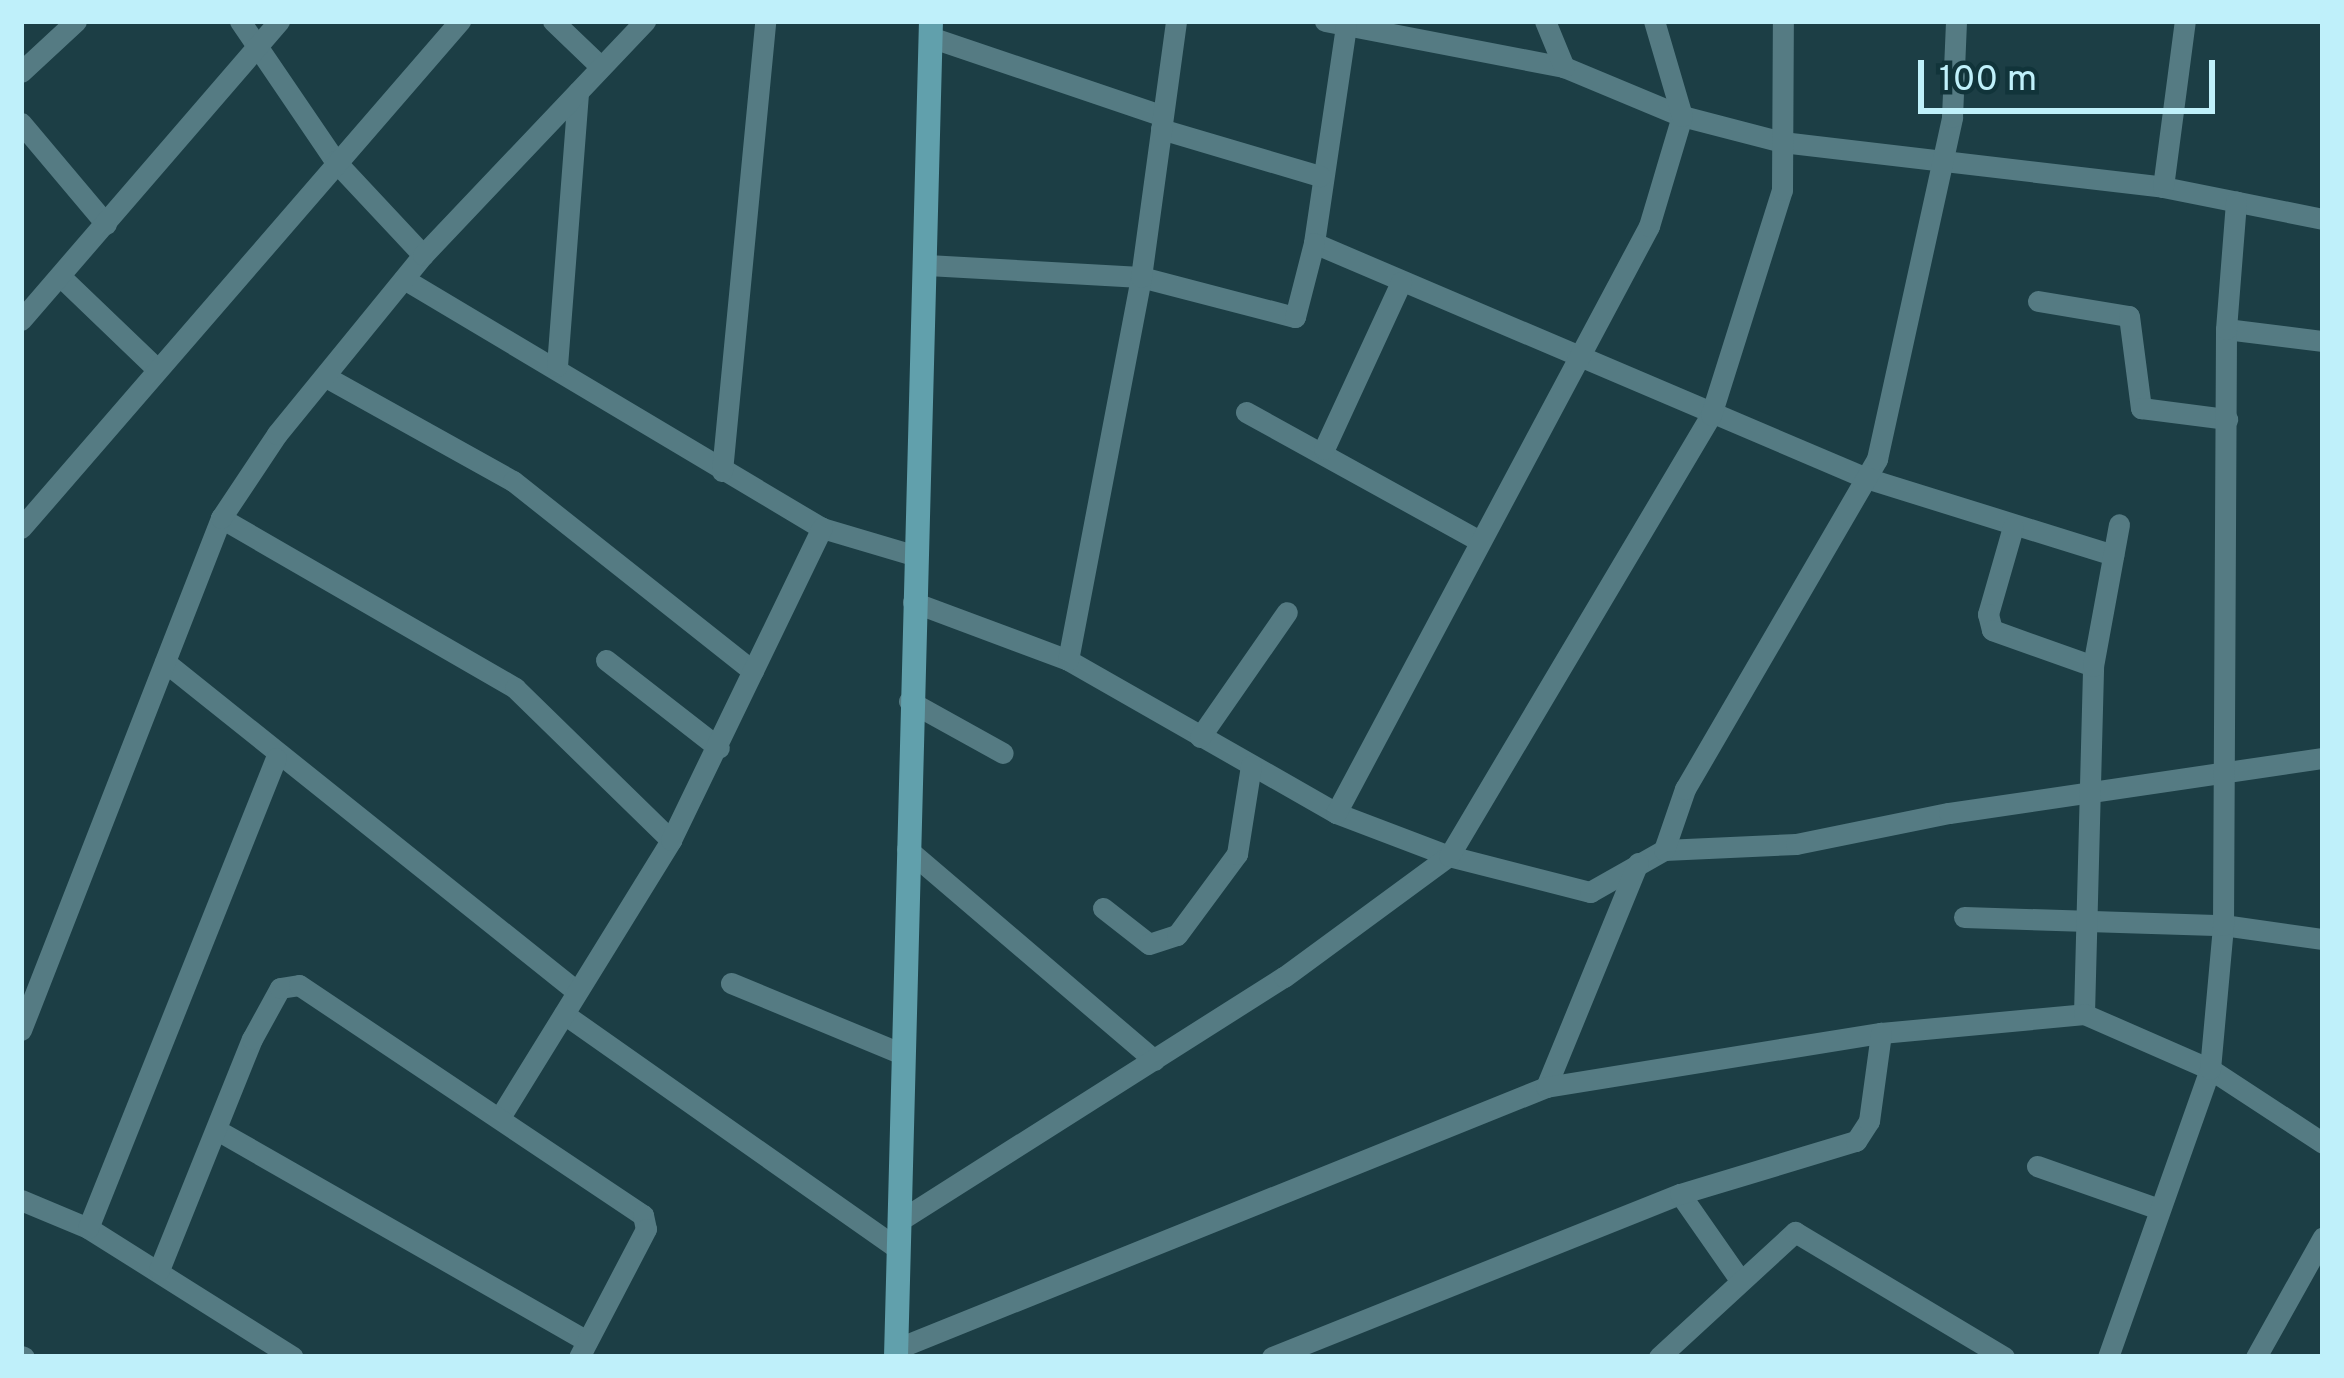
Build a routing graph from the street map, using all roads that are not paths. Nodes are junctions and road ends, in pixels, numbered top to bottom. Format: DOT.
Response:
graph roads {
  1 [pos="76,21"];
  2 [pos="220,21"];
  3 [pos="240,21"];
  4 [pos="279,21"];
  5 [pos="460,21"];
  6 [pos="553,21"];
  7 [pos="644,21"];
  8 [pos="765,21"];
  9 [pos="1176,21"];
  10 [pos="1545,21"];
  11 [pos="1654,21"];
  12 [pos="1783,21"];
  13 [pos="1956,21"];
  14 [pos="2186,21"];
  15 [pos="1336,23"];
  16 [pos="931,29"];
  17 [pos="254,47"];
  18 [pos="601,67"];
  19 [pos="1564,67"];
  20 [pos="21,72"];
  21 [pos="578,92"];
  22 [pos="1682,116"];
  23 [pos="1161,122"];
  24 [pos="21,123"];
  25 [pos="1781,142"];
  26 [pos="1944,158"];
  27 [pos="335,161"];
  28 [pos="1320,176"];
  29 [pos="2163,187"];
  30 [pos="2236,201"];
  31 [pos="2323,219"];
  32 [pos="106,224"];
  33 [pos="1314,243"];
  34 [pos="422,255"];
  35 [pos="927,265"];
  36 [pos="60,276"];
  37 [pos="1141,277"];
  38 [pos="404,279"];
  39 [pos="1401,282"];
  40 [pos="2038,301"];
  41 [pos="21,320"];
  42 [pos="2226,329"];
  43 [pos="2323,341"];
  44 [pos="1574,360"];
  45 [pos="557,366"];
  46 [pos="155,367"];
  47 [pos="326,376"];
  48 [pos="1246,412"];
  49 [pos="1712,415"];
  50 [pos="2228,419"];
  51 [pos="1324,449"];
  52 [pos="722,471"];
  53 [pos="1866,478"];
  54 [pos="221,518"];
  55 [pos="2119,524"];
  56 [pos="2013,527"];
  57 [pos="21,528"];
  58 [pos="822,528"];
  59 [pos="1476,539"];
  60 [pos="913,555"];
  61 [pos="2113,555"];
  62 [pos="913,602"];
  63 [pos="1286,612"];
  64 [pos="1068,660"];
  65 [pos="606,661"];
  66 [pos="165,662"];
  67 [pos="2093,666"];
  68 [pos="753,671"];
  69 [pos="909,701"];
  70 [pos="1200,736"];
  71 [pos="719,748"];
  72 [pos="1004,753"];
  73 [pos="276,758"];
  74 [pos="2323,758"];
  75 [pos="1251,766"];
  76 [pos="2226,776"];
  77 [pos="2093,793"];
  78 [pos="1336,812"];
  79 [pos="670,840"];
  80 [pos="907,849"];
  81 [pos="1664,850"];
  82 [pos="1449,856"];
  83 [pos="1638,863"];
  84 [pos="1103,908"];
  85 [pos="1964,916"];
  86 [pos="2092,919"];
  87 [pos="2223,925"];
  88 [pos="2323,939"];
  89 [pos="731,982"];
  90 [pos="575,990"];
  91 [pos="564,1014"];
  92 [pos="2084,1014"];
  93 [pos="21,1030"];
  94 [pos="1881,1033"];
  95 [pos="900,1053"];
  96 [pos="1154,1060"];
  97 [pos="2210,1069"];
  98 [pos="1546,1087"];
  99 [pos="502,1114"];
  100 [pos="217,1130"];
  101 [pos="2323,1143"];
  102 [pos="2037,1166"];
  103 [pos="1679,1194"];
  104 [pos="21,1200"];
  105 [pos="2156,1208"];
  106 [pos="88,1228"];
  107 [pos="896,1233"];
  108 [pos="2323,1237"];
  109 [pos="159,1270"];
  110 [pos="1740,1280"];
  111 [pos="583,1349"];
  112 [pos="896,1353"];
  113 [pos="1664,1355"];
  114 [pos="293,1357"];
  115 [pos="1272,1357"];
  116 [pos="2004,1357"];
  117 [pos="2108,1357"];
  118 [pos="2256,1357"];
  1 -- 20 [label="street"];
  2 -- 3 [label="street"];
  3 -- 17 [label="street"];
  4 -- 17 [label="street"];
  5 -- 27 [label="street"];
  6 -- 18 [label="street"];
  7 -- 18 [label="street"];
  8 -- 52 [label="street"];
  9 -- 23 [label="street"];
  10 -- 19 [label="street"];
  11 -- 22 [label="street"];
  12 -- 25 [label="street"];
  13 -- 26 [label="street"];
  14 -- 29 [label="street"];
  15 -- 19 [label="street"];
  15 -- 28 [label="street"];
  16 -- 23 [label="street"];
  16 -- 35 [label="street"];
  17 -- 27 [label="street"];
  17 -- 32 [label="street"];
  18 -- 21 [label="street"];
  19 -- 22 [label="street"];
  21 -- 34 [label="street"];
  21 -- 45 [label="street"];
  22 -- 25 [label="street"];
  22 -- 44 [label="street"];
  23 -- 28 [label="street"];
  23 -- 37 [label="street"];
  24 -- 32 [label="street"];
  25 -- 26 [label="street"];
  25 -- 49 [label="street"];
  26 -- 29 [label="street"];
  26 -- 53 [label="street"];
  27 -- 34 [label="street"];
  27 -- 46 [label="street"];
  28 -- 33 [label="street"];
  29 -- 30 [label="street"];
  30 -- 31 [label="street"];
  30 -- 42 [label="street"];
  32 -- 36 [label="street"];
  33 -- 37 [label="street"];
  33 -- 39 [label="street"];
  34 -- 38 [label="street"];
  35 -- 37 [label="street"];
  35 -- 60 [label="street"];
  36 -- 41 [label="street"];
  36 -- 46 [label="street"];
  37 -- 64 [label="street"];
  38 -- 45 [label="street"];
  38 -- 47 [label="street"];
  39 -- 44 [label="street"];
  39 -- 51 [label="street"];
  40 -- 50 [label="street"];
  42 -- 43 [label="street"];
  42 -- 50 [label="street"];
  44 -- 49 [label="street"];
  44 -- 59 [label="street"];
  45 -- 52 [label="street"];
  46 -- 57 [label="street"];
  47 -- 54 [label="street"];
  47 -- 68 [label="street"];
  48 -- 51 [label="street"];
  49 -- 53 [label="street"];
  49 -- 82 [label="street"];
  50 -- 76 [label="street"];
  51 -- 59 [label="street"];
  52 -- 58 [label="street"];
  53 -- 56 [label="street"];
  53 -- 81 [label="street"];
  54 -- 66 [label="street"];
  54 -- 79 [label="street"];
  55 -- 61 [label="street"];
  56 -- 61 [label="street"];
  56 -- 67 [label="street"];
  58 -- 60 [label="street"];
  58 -- 68 [label="street"];
  59 -- 78 [label="street"];
  60 -- 62 [label="street"];
  61 -- 67 [label="street"];
  62 -- 64 [label="street"];
  62 -- 69 [label="street"];
  63 -- 70 [label="street"];
  64 -- 70 [label="street"];
  65 -- 71 [label="street"];
  66 -- 73 [label="street"];
  66 -- 93 [label="street"];
  67 -- 77 [label="street"];
  68 -- 71 [label="street"];
  69 -- 72 [label="street"];
  69 -- 80 [label="street"];
  70 -- 75 [label="street"];
  71 -- 79 [label="street"];
  73 -- 90 [label="street"];
  73 -- 106 [label="street"];
  74 -- 76 [label="street"];
  75 -- 78 [label="street"];
  75 -- 84 [label="street"];
  76 -- 77 [label="street"];
  76 -- 87 [label="street"];
  77 -- 81 [label="street"];
  77 -- 86 [label="street"];
  78 -- 82 [label="street"];
  79 -- 90 [label="street"];
  80 -- 95 [label="street"];
  80 -- 96 [label="street"];
  81 -- 83 [label="street"];
  82 -- 83 [label="street"];
  82 -- 96 [label="street"];
  83 -- 98 [label="street"];
  85 -- 86 [label="street"];
  86 -- 87 [label="street"];
  86 -- 92 [label="street"];
  87 -- 88 [label="street"];
  87 -- 97 [label="street"];
  89 -- 95 [label="street"];
  90 -- 91 [label="street"];
  91 -- 99 [label="street"];
  91 -- 107 [label="street"];
  92 -- 94 [label="street"];
  92 -- 97 [label="street"];
  94 -- 98 [label="street"];
  94 -- 103 [label="street"];
  95 -- 107 [label="street"];
  96 -- 107 [label="street"];
  97 -- 101 [label="street"];
  97 -- 105 [label="street"];
  98 -- 112 [label="street"];
  99 -- 100 [label="street"];
  99 -- 111 [label="street"];
  100 -- 109 [label="street"];
  100 -- 111 [label="street"];
  102 -- 105 [label="street"];
  103 -- 110 [label="street"];
  103 -- 115 [label="street"];
  104 -- 106 [label="street"];
  105 -- 117 [label="street"];
  106 -- 109 [label="street"];
  107 -- 112 [label="street"];
  108 -- 118 [label="street"];
  109 -- 114 [label="street"];
  110 -- 113 [label="street"];
  110 -- 116 [label="street"];
}
